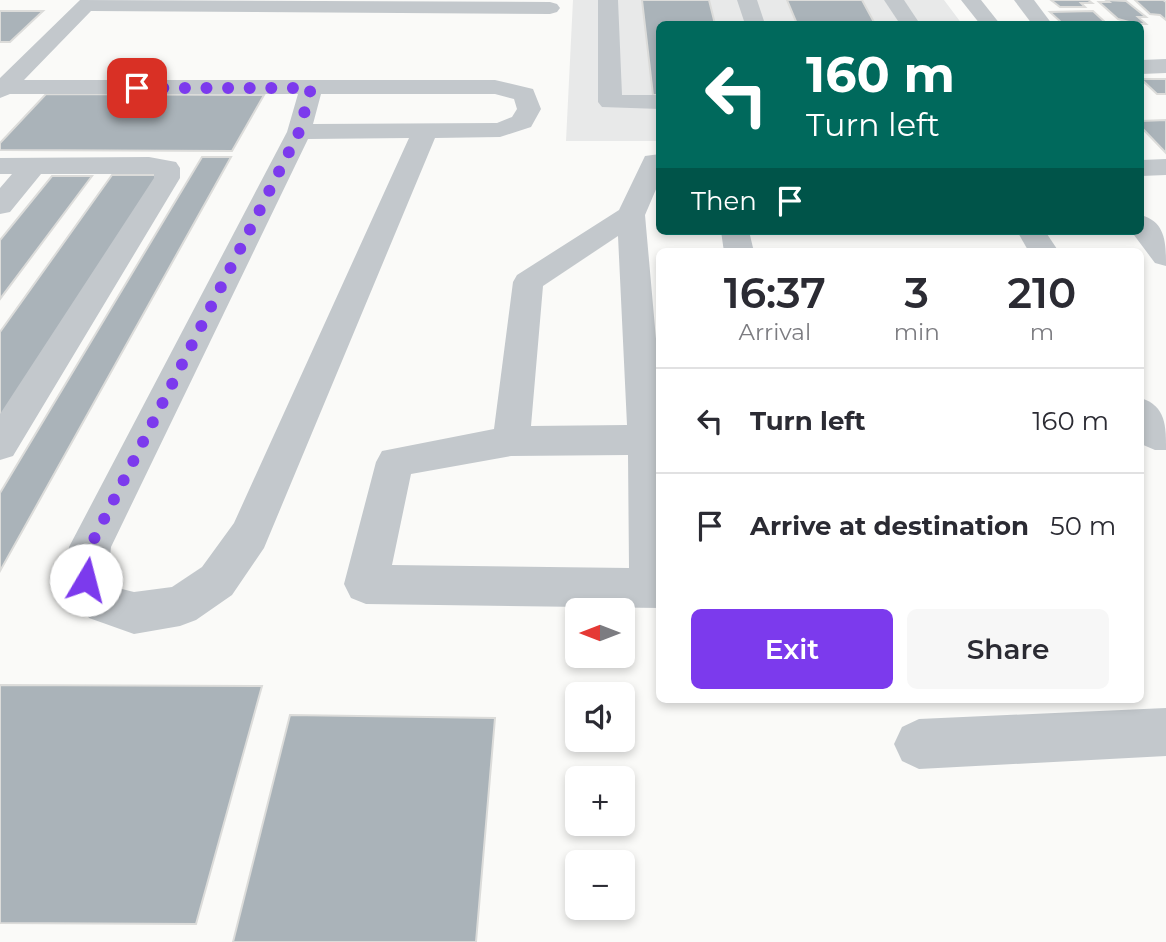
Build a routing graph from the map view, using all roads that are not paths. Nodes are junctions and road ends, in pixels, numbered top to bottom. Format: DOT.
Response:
graph roads {
  1 [pos="608,0"];
  2 [pos="747,0"];
  3 [pos="894,0"];
  4 [pos="971,0"];
  5 [pos="1024,0"];
  6 [pos="89,3"];
  7 [pos="551,8"];
  8 [pos="754,21"];
  9 [pos="908,21"];
  10 [pos="988,21"];
  11 [pos="1040,21"];
  12 [pos="0,61"];
  13 [pos="30,61"];
  14 [pos="1166,66"];
  15 [pos="1144,67"];
  16 [pos="311,88"];
  17 [pos="2,89"];
  18 [pos="656,102"];
  19 [pos="425,131"];
  20 [pos="299,132"];
  21 [pos="656,162"];
  22 [pos="0,166"];
  23 [pos="33,166"];
  24 [pos="1166,167"];
  25 [pos="1144,168"];
  26 [pos="0,206"];
  27 [pos="631,215"];
  28 [pos="1144,228"];
  29 [pos="1166,256"];
  30 [pos="653,440"];
  31 [pos="511,441"];
  32 [pos="0,445"];
  33 [pos="655,588"];
  34 [pos="1166,732"];
  35 [pos="919,744"];
  1 -- 18 [label="street"];
  2 -- 8 [label="street"];
  3 -- 9 [label="street"];
  4 -- 10 [label="street"];
  5 -- 11 [label="street"];
  6 -- 7 [label="street"];
  6 -- 13 [label="street"];
  12 -- 13 [label="street"];
  13 -- 17 [label="street"];
  14 -- 15 [label="street"];
  16 -- 17 [label="street"];
  16 -- 19 [label="street"];
  16 -- 20 [label="street"];
  19 -- 20 [label="street"];
  19 -- 20 [label="street"];
  21 -- 27 [label="street"];
  22 -- 23 [label="street"];
  23 -- 26 [label="street"];
  23 -- 32 [label="street"];
  24 -- 25 [label="street"];
  27 -- 30 [label="street"];
  27 -- 31 [label="street"];
  28 -- 29 [label="street"];
  30 -- 31 [label="street"];
  30 -- 33 [label="street"];
  31 -- 33 [label="street"];
  34 -- 35 [label="street"];
}
